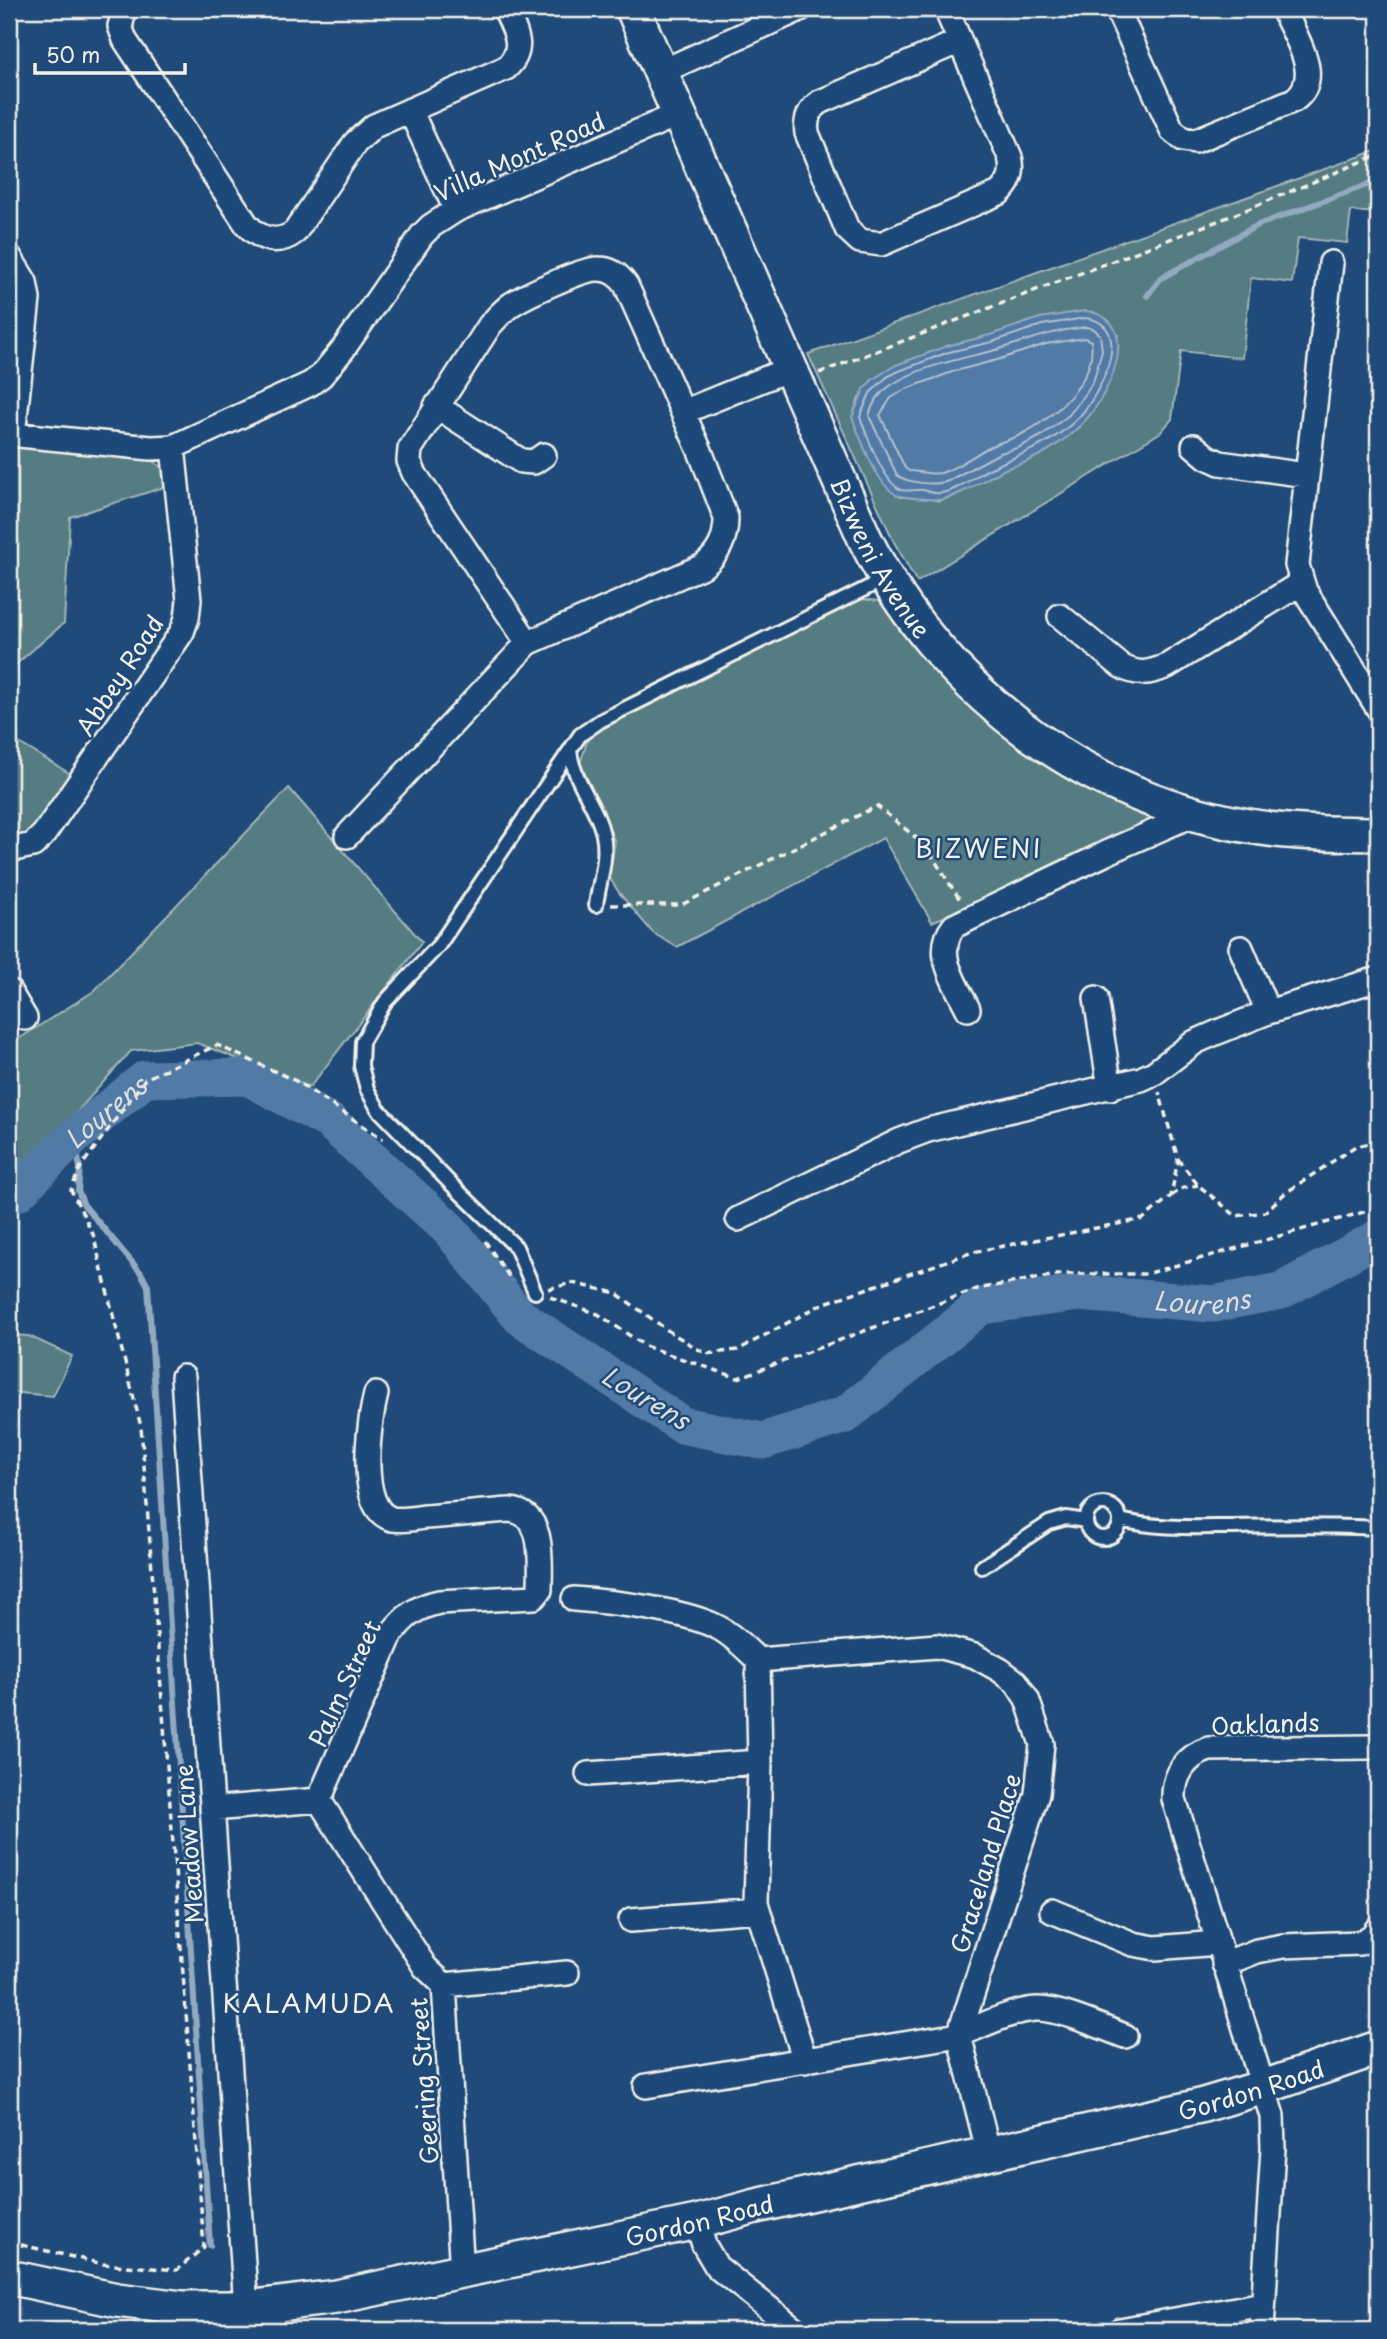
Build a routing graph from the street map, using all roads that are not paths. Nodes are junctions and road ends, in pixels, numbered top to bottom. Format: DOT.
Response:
graph roads {
  1 [pos="125,9"];
  2 [pos="505,9"];
  3 [pos="633,9"];
  4 [pos="800,9"];
  5 [pos="946,9"];
  6 [pos="1117,9"];
  7 [pos="1283,9"];
  8 [pos="960,41"];
  9 [pos="661,72"];
  10 [pos="410,110"];
  11 [pos="679,114"];
  12 [pos="456,210"];
  13 [pos="9,256"];
  14 [pos="1331,263"];
  15 [pos="792,376"];
  16 [pos="436,406"];
  17 [pos="682,412"];
  18 [pos="11,434"];
  19 [pos="1194,446"];
  20 [pos="173,447"];
  21 [pos="544,455"];
  22 [pos="1306,475"];
  23 [pos="885,579"];
  24 [pos="1301,583"];
  25 [pos="1060,616"];
  26 [pos="528,643"];
  27 [pos="1378,708"];
  28 [pos="569,750"];
  29 [pos="1197,813"];
  30 [pos="1378,834"];
  31 [pos="347,836"];
  32 [pos="9,850"];
  33 [pos="596,905"];
  34 [pos="1241,948"];
  35 [pos="1378,979"];
  36 [pos="9,991"];
  37 [pos="1096,998"];
  38 [pos="968,1009"];
  39 [pos="1268,1012"];
  40 [pos="25,1018"];
  41 [pos="1110,1088"];
  42 [pos="738,1219"];
  43 [pos="535,1292"];
  44 [pos="183,1377"];
  45 [pos="376,1395"];
  46 [pos="1120,1520"];
  47 [pos="1086,1521"];
  48 [pos="1378,1528"];
  49 [pos="982,1567"];
  50 [pos="574,1599"];
  51 [pos="758,1660"];
  52 [pos="1371,1747"];
  53 [pos="760,1762"];
  54 [pos="588,1774"];
  55 [pos="319,1800"];
  56 [pos="212,1809"];
  57 [pos="758,1910"];
  58 [pos="1052,1911"];
  59 [pos="631,1920"];
  60 [pos="1378,1928"];
  61 [pos="1221,1953"];
  62 [pos="567,1973"];
  63 [pos="444,1985"];
  64 [pos="959,2035"];
  65 [pos="1125,2036"];
  66 [pos="1378,2048"];
  67 [pos="804,2060"];
  68 [pos="646,2086"];
  69 [pos="1264,2087"];
  70 [pos="989,2154"];
  71 [pos="697,2222"];
  72 [pos="462,2272"];
  73 [pos="9,2277"];
  74 [pos="1263,2304"];
  75 [pos="246,2308"];
  76 [pos="796,2330"];
  77 [pos="1120,2330"];
  78 [pos="1262,2330"];
  1 -- 10 [label="street"];
  2 -- 10 [label="street"];
  3 -- 9 [label="street, Bizweni Avenue"];
  4 -- 9 [label="street"];
  5 -- 8 [label="street"];
  6 -- 7 [label="street"];
  8 -- 8 [label="street"];
  9 -- 11 [label="street, Bizweni Avenue"];
  10 -- 12 [label="street"];
  11 -- 12 [label="street, Villa Mont Road"];
  11 -- 15 [label="street, Bizweni Avenue"];
  12 -- 20 [label="street, Villa Mont Road"];
  13 -- 18 [label="street"];
  14 -- 22 [label="street"];
  15 -- 17 [label="street"];
  15 -- 23 [label="street, Bizweni Avenue"];
  16 -- 17 [label="street"];
  16 -- 21 [label="street"];
  16 -- 26 [label="street"];
  17 -- 26 [label="street"];
  18 -- 20 [label="street, Villa Mont Road"];
  19 -- 22 [label="street"];
  20 -- 32 [label="street, Abbey Road"];
  22 -- 24 [label="street"];
  23 -- 28 [label="lane"];
  23 -- 29 [label="street, Bizweni Avenue"];
  24 -- 25 [label="street"];
  24 -- 27 [label="street"];
  26 -- 31 [label="street"];
  28 -- 33 [label="lane"];
  28 -- 43 [label="lane"];
  29 -- 30 [label="street, Bizweni Avenue"];
  29 -- 38 [label="street"];
  34 -- 39 [label="street"];
  35 -- 39 [label="street"];
  36 -- 40 [label="street"];
  37 -- 41 [label="street"];
  39 -- 41 [label="street"];
  41 -- 42 [label="street"];
  44 -- 56 [label="street, Meadow Lane"];
  45 -- 55 [label="street, Palm Street"];
  46 -- 47 [label="lane"];
  46 -- 47 [label="lane"];
  46 -- 48 [label="lane"];
  47 -- 49 [label="lane"];
  50 -- 51 [label="street"];
  51 -- 53 [label="street"];
  51 -- 64 [label="street, Graceland Place"];
  52 -- 61 [label="street, Oaklands"];
  53 -- 54 [label="street"];
  53 -- 57 [label="street"];
  55 -- 56 [label="street"];
  55 -- 63 [label="street, Geering Street"];
  56 -- 75 [label="street, Meadow Lane"];
  57 -- 59 [label="street"];
  57 -- 67 [label="street"];
  58 -- 61 [label="street"];
  60 -- 61 [label="street"];
  61 -- 69 [label="street, Oaklands"];
  62 -- 63 [label="street"];
  63 -- 72 [label="street, Geering Street"];
  64 -- 65 [label="street"];
  64 -- 67 [label="street"];
  64 -- 70 [label="street"];
  66 -- 69 [label="street, Gordon Road"];
  67 -- 68 [label="street"];
  69 -- 70 [label="street, Gordon Road"];
  69 -- 74 [label="street, Oaklands"];
  70 -- 71 [label="street, Gordon Road"];
  71 -- 72 [label="street, Gordon Road"];
  71 -- 76 [label="street"];
  72 -- 75 [label="street, Gordon Road"];
  73 -- 75 [label="street, Gordon Road"];
  74 -- 77 [label="street"];
  74 -- 78 [label="street, Oaklands"];
}
